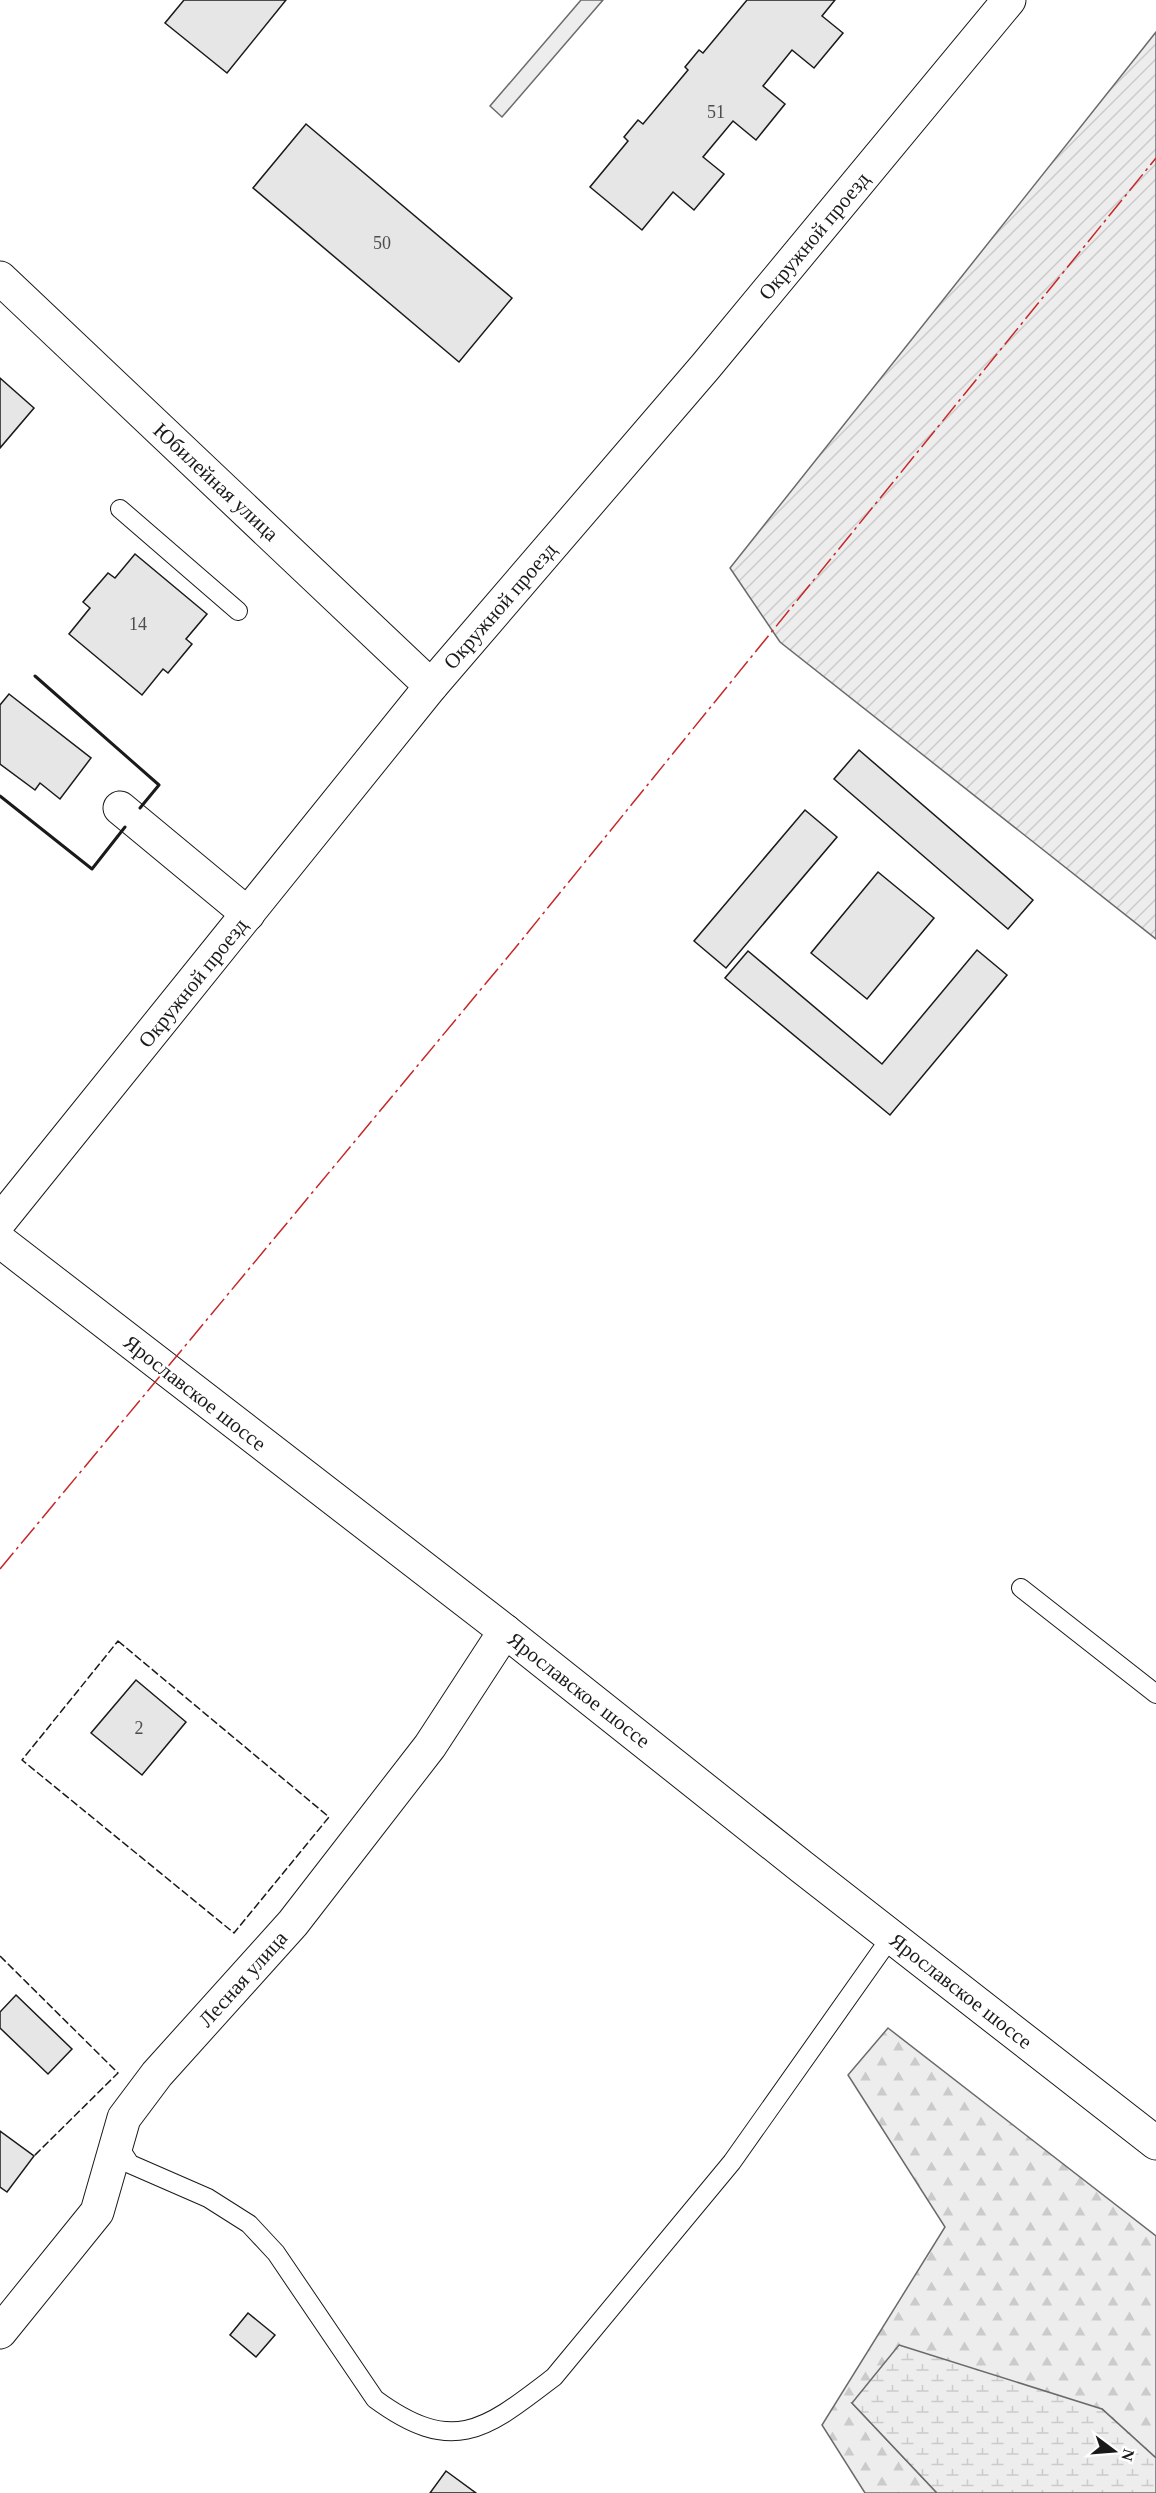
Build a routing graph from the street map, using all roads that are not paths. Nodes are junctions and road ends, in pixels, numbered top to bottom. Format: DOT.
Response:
graph roads {
  1 [pos="1009,0"];
  2 [pos="0,278"];
  3 [pos="120,509"];
  4 [pos="238,611"];
  5 [pos="431,686"];
  6 [pos="120,808"];
  7 [pos="248,914"];
  8 [pos="0,1221"];
  9 [pos="0,1241"];
  10 [pos="1021,1588"];
  11 [pos="505,1631"];
  12 [pos="1156,1694"];
  13 [pos="891,1937"];
  14 [pos="1156,2143"];
  15 [pos="117,2144"];
  16 [pos="0,2332"];
  1 -- 5 [label="street, Окружной проезд"];
  2 -- 5 [label="street, Юбилейная улица"];
  3 -- 4 [label="lane"];
  5 -- 7 [label="street, Окружной проезд"];
  6 -- 7 [label="street"];
  7 -- 8 [label="street, Окружной проезд"];
  9 -- 11 [label="street, Ярославское шоссе"];
  10 -- 12 [label="lane"];
  11 -- 13 [label="street, Ярославское шоссе"];
  11 -- 15 [label="street, Лесная улица"];
  13 -- 14 [label="street, Ярославское шоссе"];
  13 -- 15 [label="lane"];
  15 -- 16 [label="street, Лесная улица"];
}
